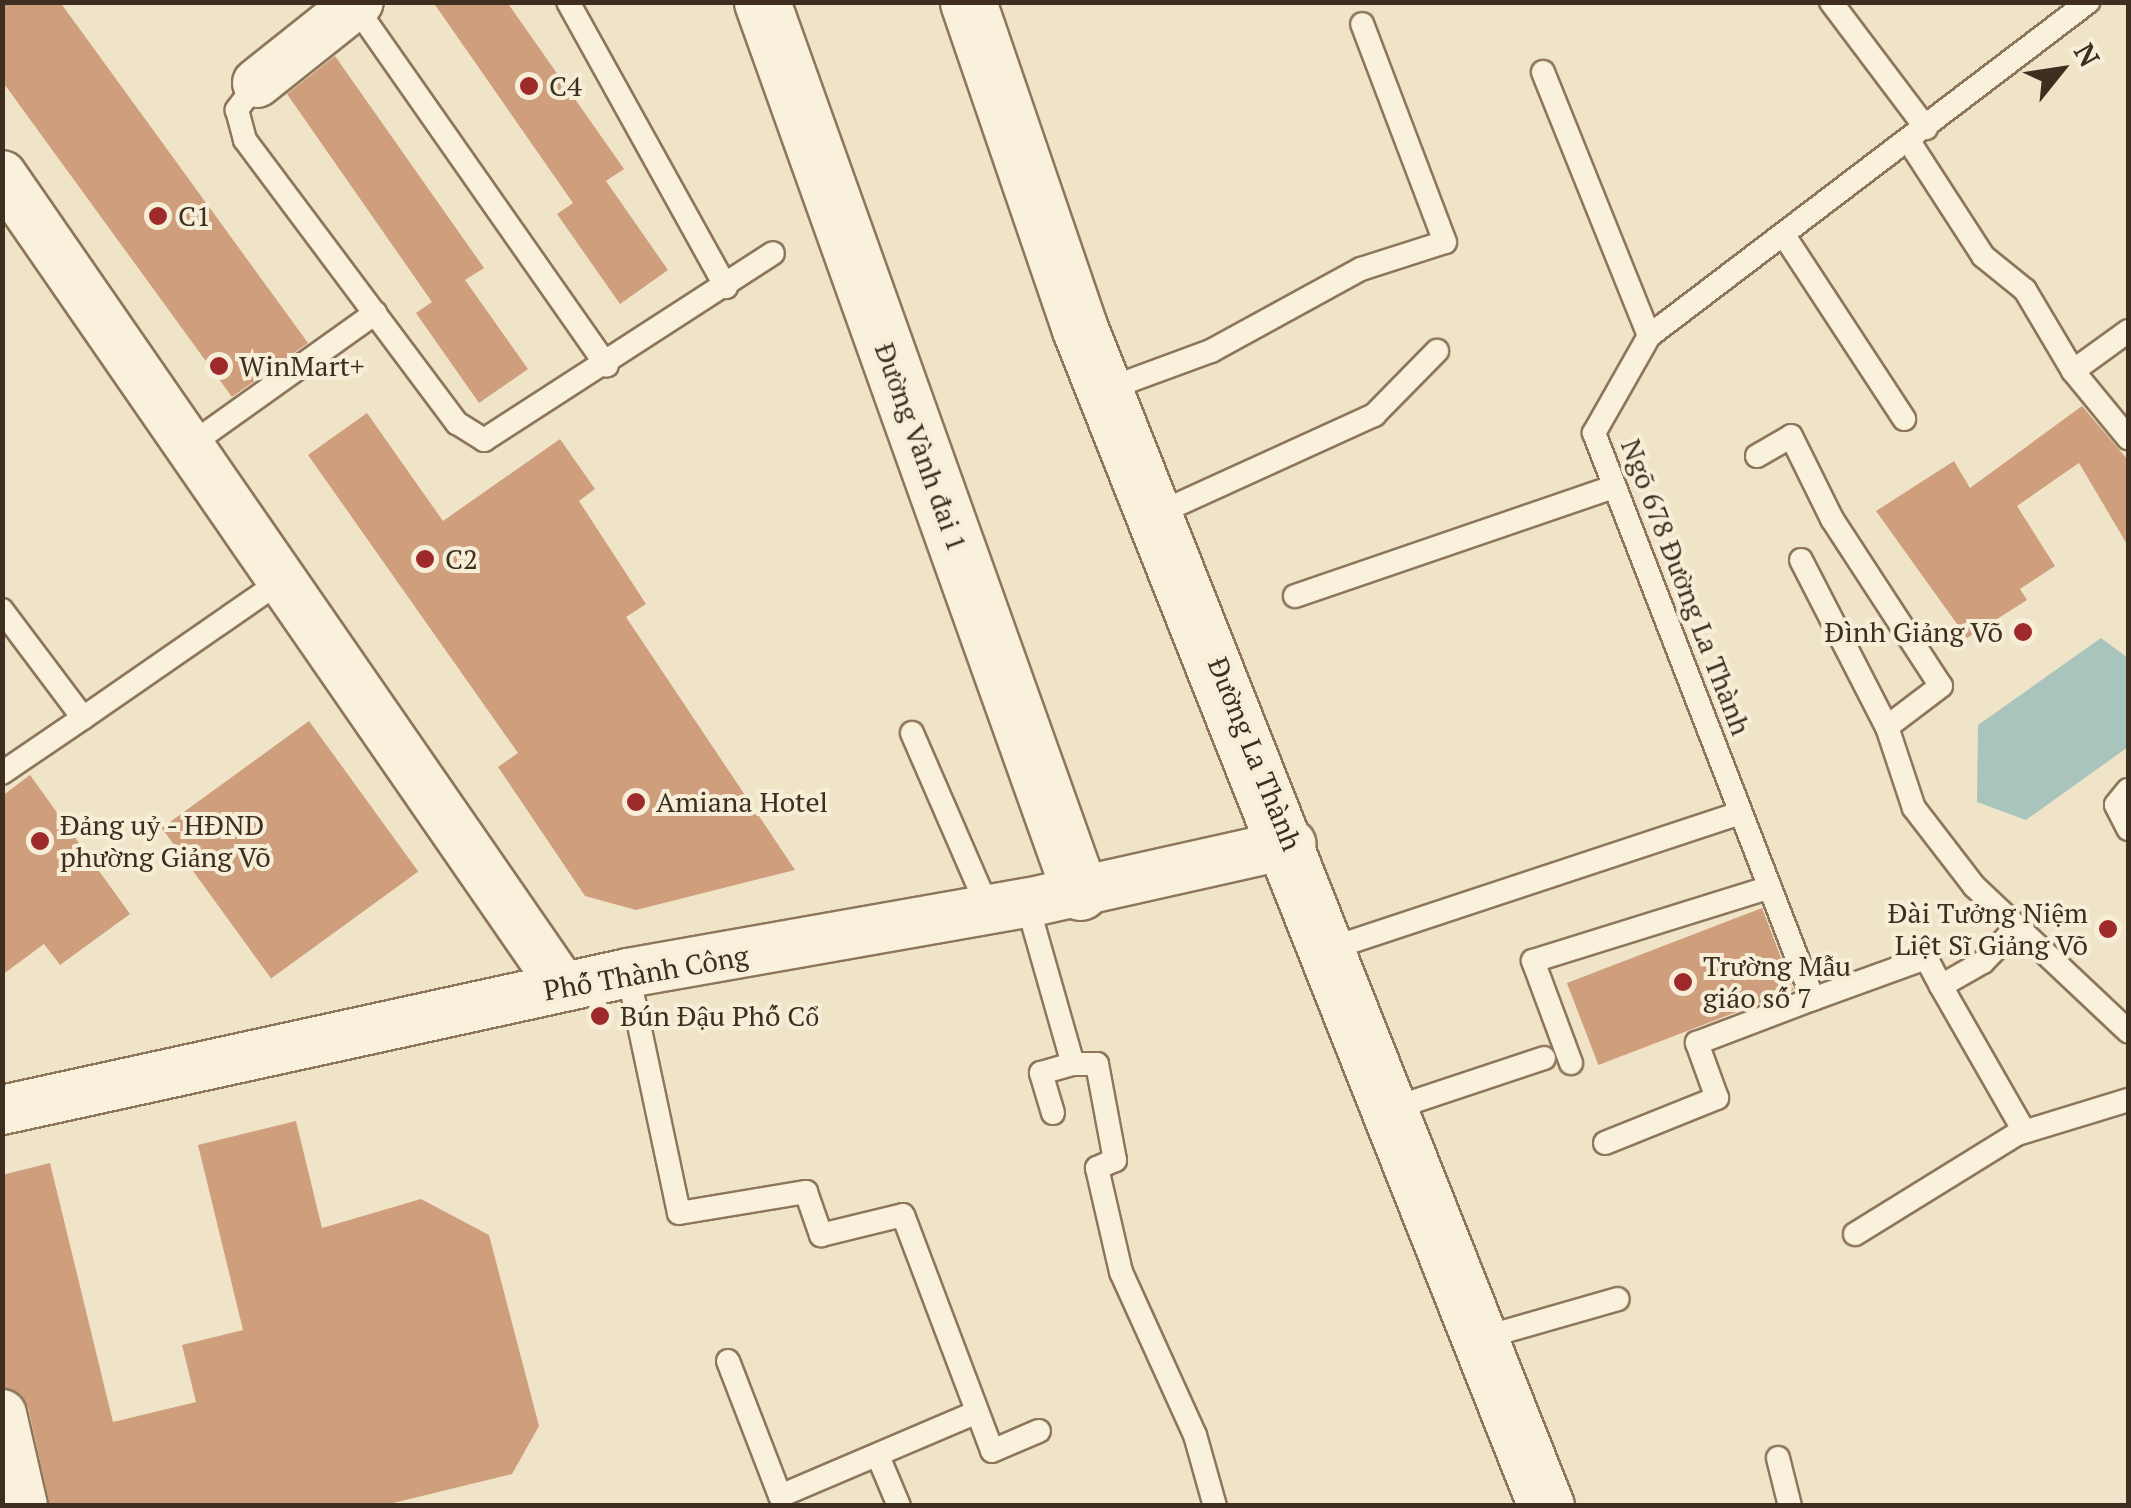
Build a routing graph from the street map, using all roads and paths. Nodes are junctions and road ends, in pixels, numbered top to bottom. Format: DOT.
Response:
graph roads {
  1 [pos="568,2"];
  2 [pos="762,2"];
  3 [pos="968,2"];
  4 [pos="1830,2"];
  5 [pos="2088,2"];
  6 [pos="357,4"];
  7 [pos="1362,24"];
  8 [pos="1544,72"];
  9 [pos="257,83"];
  10 [pos="1918,136"];
  11 [pos="2,175"];
  12 [pos="1787,240"];
  13 [pos="774,253"];
  14 [pos="726,287"];
  15 [pos="375,313"];
  16 [pos="2128,331"];
  17 [pos="1649,336"];
  18 [pos="1436,351"];
  19 [pos="607,366"];
  20 [pos="2072,371"];
  21 [pos="1106,390"];
  22 [pos="1904,419"];
  23 [pos="2128,438"];
  24 [pos="193,444"];
  25 [pos="1757,456"];
  26 [pos="1614,488"];
  27 [pos="1157,514"];
  28 [pos="1801,560"];
  29 [pos="285,578"];
  30 [pos="1294,596"];
  31 [pos="2,610"];
  32 [pos="83,718"];
  33 [pos="1887,727"];
  34 [pos="912,733"];
  35 [pos="2,772"];
  36 [pos="2128,790"];
  37 [pos="1740,813"];
  38 [pos="2128,829"];
  39 [pos="1292,844"];
  40 [pos="1770,886"];
  41 [pos="1080,892"];
  42 [pos="1008,907"];
  43 [pos="2017,928"];
  44 [pos="1332,948"];
  45 [pos="628,973"];
  46 [pos="1941,986"];
  47 [pos="563,988"];
  48 [pos="1813,999"];
  49 [pos="2125,1021"];
  50 [pos="1544,1058"];
  51 [pos="1571,1063"];
  52 [pos="1073,1064"];
  53 [pos="2128,1100"];
  54 [pos="1394,1108"];
  55 [pos="2,1110"];
  56 [pos="1053,1113"];
  57 [pos="2024,1131"];
  58 [pos="1605,1143"];
  59 [pos="1855,1234"];
  60 [pos="1618,1299"];
  61 [pos="1482,1338"];
  62 [pos="728,1361"];
  63 [pos="977,1412"];
  64 [pos="2,1414"];
  65 [pos="1039,1431"];
  66 [pos="878,1456"];
  67 [pos="1778,1458"];
  68 [pos="22,1506"];
  69 [pos="899,1506"];
  70 [pos="1215,1506"];
  71 [pos="1546,1506"];
  72 [pos="1790,1506"];
  1 -- 14 [label="lane"];
  2 -- 41 [label="main road, Đường Vành đai 1"];
  3 -- 21 [label="main road, Đường La Thành"];
  4 -- 10 [label="lane"];
  5 -- 10 [label="lane, Ngõ 678 Đường La Thành"];
  6 -- 9 [label="street"];
  6 -- 19 [label="lane"];
  7 -- 21 [label="lane"];
  8 -- 17 [label="lane"];
  9 -- 15 [label="lane"];
  10 -- 12 [label="lane, Ngõ 678 Đường La Thành"];
  10 -- 20 [label="lane"];
  11 -- 24 [label="street"];
  12 -- 17 [label="lane, Ngõ 678 Đường La Thành"];
  12 -- 22 [label="lane"];
  13 -- 14 [label="lane"];
  14 -- 19 [label="lane"];
  15 -- 19 [label="lane"];
  15 -- 24 [label="lane"];
  16 -- 20 [label="lane"];
  17 -- 26 [label="lane, Ngõ 678 Đường La Thành"];
  18 -- 27 [label="lane"];
  20 -- 23 [label="lane"];
  21 -- 27 [label="main road, Đường La Thành"];
  24 -- 29 [label="street"];
  25 -- 33 [label="lane"];
  26 -- 30 [label="lane"];
  26 -- 37 [label="lane, Ngõ 678 Đường La Thành"];
  27 -- 39 [label="main road, Đường La Thành"];
  28 -- 33 [label="lane"];
  29 -- 32 [label="lane"];
  29 -- 47 [label="street"];
  31 -- 32 [label="lane"];
  32 -- 35 [label="lane"];
  33 -- 43 [label="lane"];
  34 -- 42 [label="lane"];
  36 -- 38 [label="lane"];
  37 -- 40 [label="lane, Ngõ 678 Đường La Thành"];
  37 -- 44 [label="lane"];
  39 -- 41 [label="street, Phố Thành Công"];
  39 -- 44 [label="main road, Đường La Thành"];
  40 -- 48 [label="lane, Ngõ 678 Đường La Thành"];
  40 -- 51 [label="lane"];
  41 -- 42 [label="street, Phố Thành Công"];
  42 -- 45 [label="street, Phố Thành Công"];
  42 -- 52 [label="lane"];
  43 -- 46 [label="lane"];
  43 -- 49 [label="lane"];
  44 -- 54 [label="main road, Đường La Thành"];
  45 -- 47 [label="street, Phố Thành Công"];
  45 -- 63 [label="lane"];
  46 -- 48 [label="lane"];
  46 -- 57 [label="lane"];
  47 -- 55 [label="street, Phố Thành Công"];
  48 -- 58 [label="lane"];
  50 -- 54 [label="lane"];
  52 -- 56 [label="lane"];
  52 -- 70 [label="lane"];
  53 -- 57 [label="lane"];
  54 -- 61 [label="main road, Đường La Thành"];
  57 -- 59 [label="lane"];
  60 -- 61 [label="lane"];
  61 -- 71 [label="main road, Đường La Thành"];
  62 -- 66 [label="lane"];
  63 -- 65 [label="lane"];
  63 -- 66 [label="lane"];
  64 -- 68 [label="street"];
  66 -- 69 [label="lane"];
  67 -- 72 [label="lane"];
}
